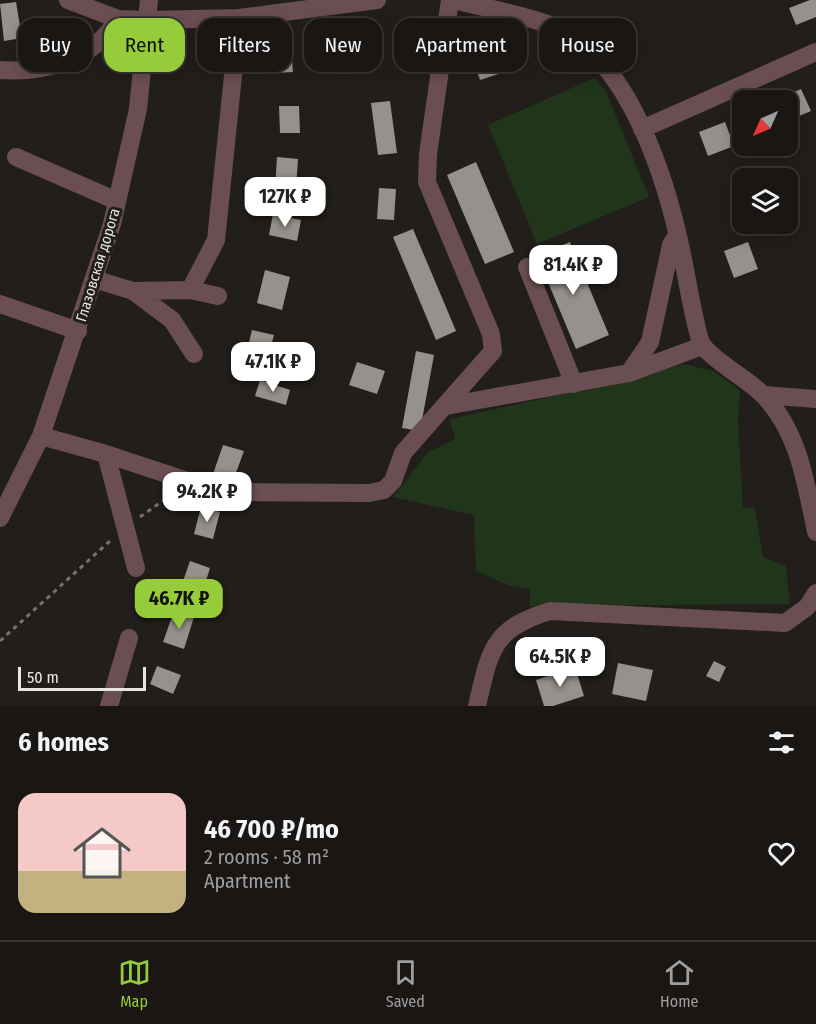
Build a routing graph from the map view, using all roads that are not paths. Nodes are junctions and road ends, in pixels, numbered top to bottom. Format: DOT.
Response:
graph roads {
  1 [pos="68,0"];
  2 [pos="149,0"];
  3 [pos="377,0"];
  4 [pos="452,0"];
  5 [pos="500,7"];
  6 [pos="114,18"];
  7 [pos="149,18"];
  8 [pos="239,18"];
  9 [pos="104,37"];
  10 [pos="816,52"];
  11 [pos="0,70"];
  12 [pos="143,72"];
  13 [pos="233,72"];
  14 [pos="642,129"];
  15 [pos="16,156"];
  16 [pos="117,201"];
  17 [pos="677,235"];
  18 [pos="527,267"];
  19 [pos="94,279"];
  20 [pos="190,290"];
  21 [pos="133,291"];
  22 [pos="218,296"];
  23 [pos="0,304"];
  24 [pos="78,330"];
  25 [pos="702,345"];
  26 [pos="194,354"];
  27 [pos="629,373"];
  28 [pos="574,384"];
  29 [pos="764,395"];
  30 [pos="816,399"];
  31 [pos="446,406"];
  32 [pos="41,436"];
  33 [pos="106,454"];
  34 [pos="0,518"];
  35 [pos="816,532"];
  36 [pos="136,568"];
  37 [pos="816,593"];
  38 [pos="129,638"];
  39 [pos="109,706"];
  40 [pos="477,706"];
  1 -- 6 [label="street"];
  2 -- 7 [label="street, Глазовская дорога"];
  3 -- 8 [label="street"];
  4 -- 5 [label="street"];
  4 -- 31 [label="street"];
  5 -- 14 [label="street"];
  9 -- 11 [label="street"];
  10 -- 14 [label="street"];
  12 -- 16 [label="street, Глазовская дорога"];
  13 -- 20 [label="street"];
  14 -- 17 [label="street"];
  15 -- 16 [label="street"];
  16 -- 19 [label="street, Глазовская дорога"];
  17 -- 25 [label="street"];
  17 -- 27 [label="street"];
  18 -- 28 [label="street"];
  19 -- 21 [label="street"];
  19 -- 24 [label="street, Глазовская дорога"];
  20 -- 21 [label="street"];
  20 -- 22 [label="street"];
  21 -- 26 [label="street"];
  23 -- 24 [label="street"];
  24 -- 32 [label="street, Глазовская дорога"];
  25 -- 27 [label="street"];
  25 -- 29 [label="street"];
  27 -- 28 [label="street"];
  28 -- 31 [label="street"];
  29 -- 30 [label="street"];
  29 -- 35 [label="street"];
  31 -- 33 [label="street"];
  32 -- 33 [label="street"];
  32 -- 34 [label="street, Глазовская дорога"];
  33 -- 36 [label="street"];
  37 -- 40 [label="street"];
  38 -- 39 [label="street"];
}
